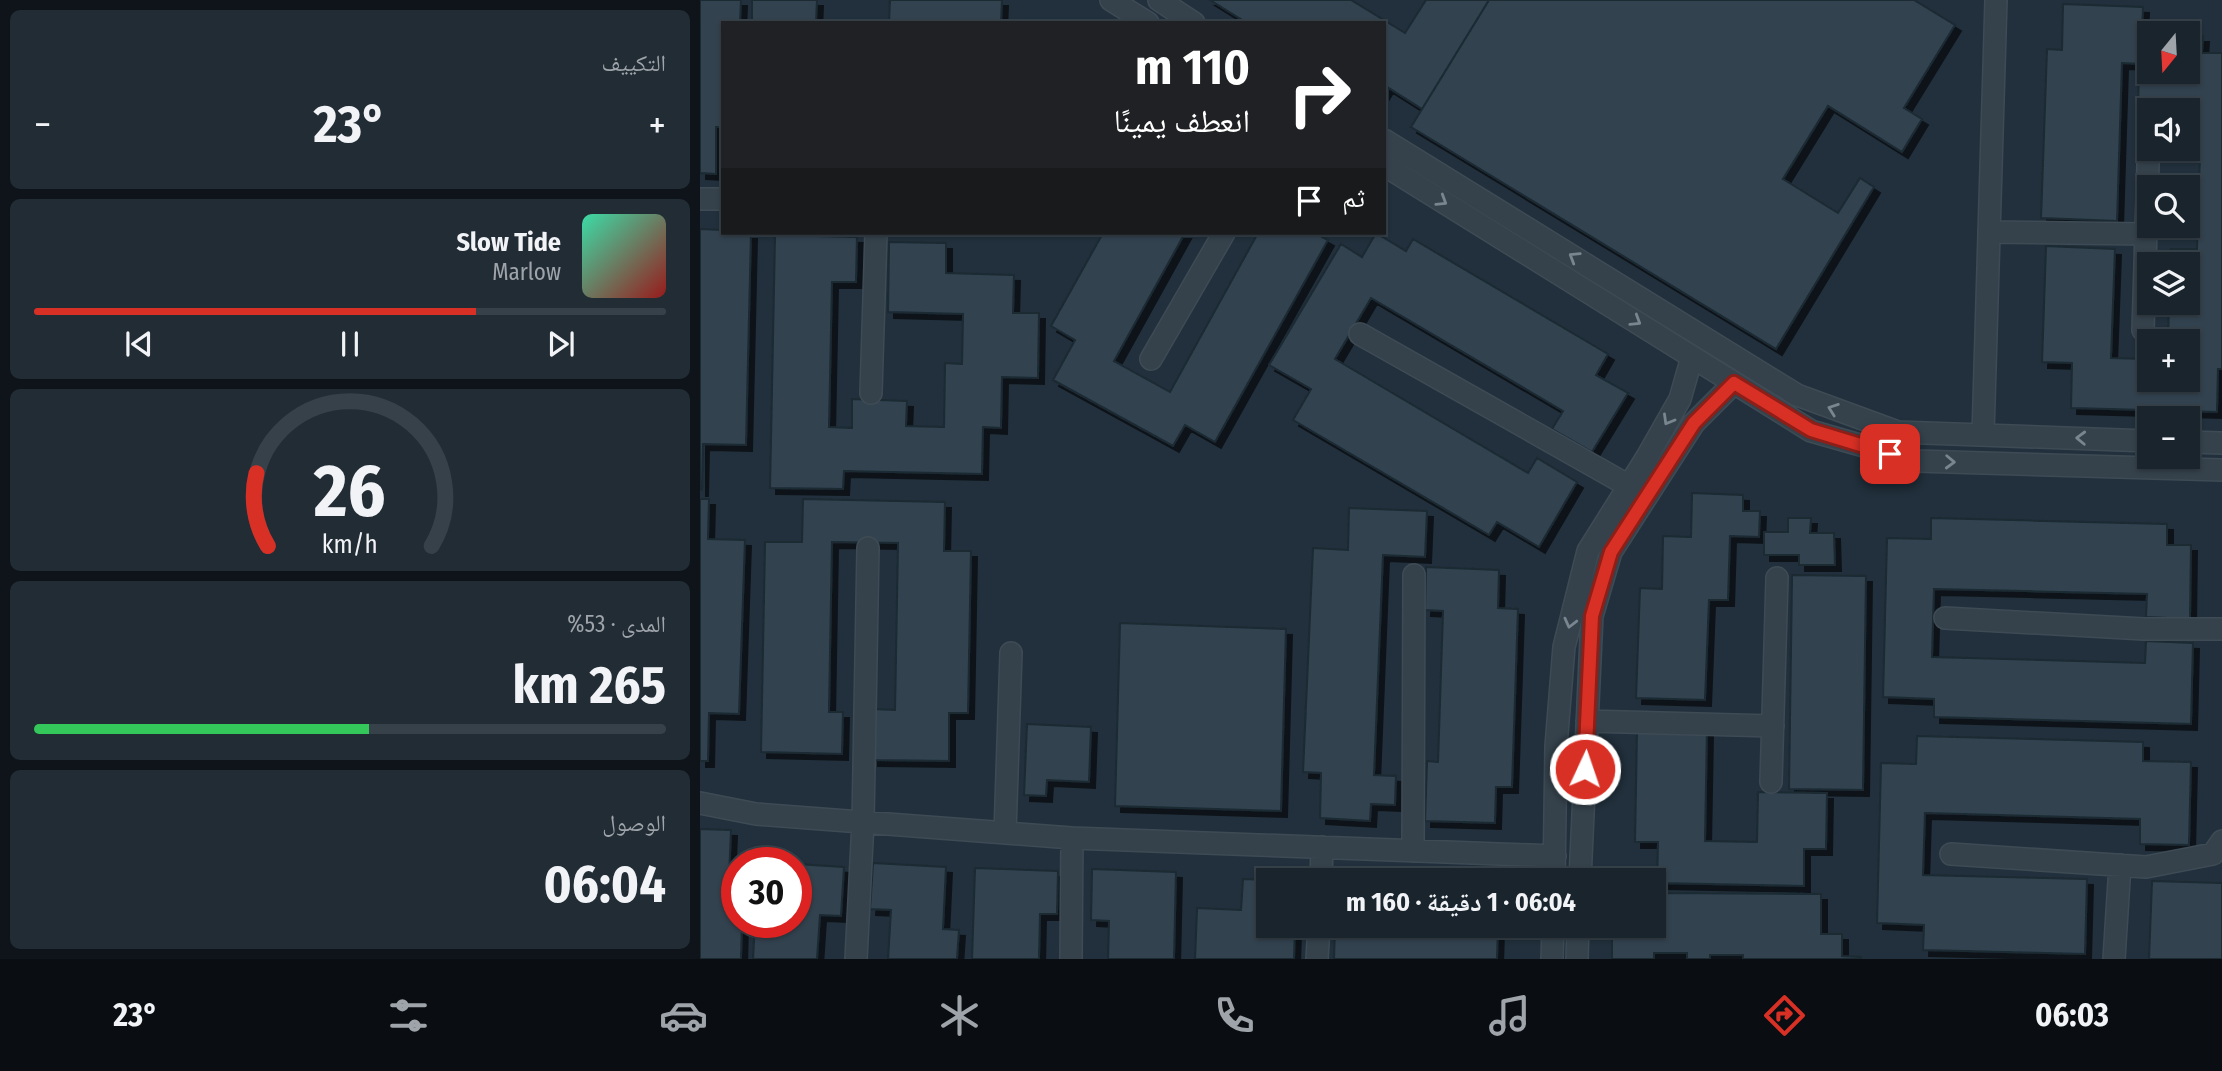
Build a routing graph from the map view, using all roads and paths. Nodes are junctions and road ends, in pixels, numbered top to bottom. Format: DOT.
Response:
graph roads {
  1 [pos="1111,0"];
  2 [pos="1159,0"];
  3 [pos="1996,0"];
  4 [pos="1145,21"];
  5 [pos="1191,21"];
  6 [pos="1386,142"];
  7 [pos="1386,166"];
  8 [pos="700,199"];
  9 [pos="721,200"];
  10 [pos="1989,232"];
  11 [pos="2137,234"];
  12 [pos="876,235"];
  13 [pos="1223,235"];
  14 [pos="2145,238"];
  15 [pos="2143,329"];
  16 [pos="1360,334"];
  17 [pos="1692,356"];
  18 [pos="1151,359"];
  19 [pos="1734,383"];
  20 [pos="871,393"];
  21 [pos="1983,435"];
  22 [pos="2137,441"];
  23 [pos="2200,442"];
  24 [pos="2222,443"];
  25 [pos="2222,470"];
  26 [pos="1629,486"];
  27 [pos="868,548"];
  28 [pos="1414,575"];
  29 [pos="1777,578"];
  30 [pos="1945,618"];
  31 [pos="2222,629"];
  32 [pos="1010,653"];
  33 [pos="1587,721"];
  34 [pos="1773,726"];
  35 [pos="1771,782"];
  36 [pos="700,803"];
  37 [pos="863,822"];
  38 [pos="1005,833"];
  39 [pos="1072,838"];
  40 [pos="2222,841"];
  41 [pos="1322,848"];
  42 [pos="1413,851"];
  43 [pos="1951,854"];
  44 [pos="1555,856"];
  45 [pos="2120,865"];
  46 [pos="1321,868"];
  47 [pos="1554,868"];
  48 [pos="1581,868"];
  49 [pos="1318,938"];
  50 [pos="1553,938"];
  51 [pos="1578,938"];
  52 [pos="856,959"];
  53 [pos="1071,959"];
  54 [pos="1317,959"];
  55 [pos="1552,959"];
  56 [pos="1577,959"];
  57 [pos="2114,959"];
  1 -- 4 [label="street"];
  2 -- 5 [label="street"];
  3 -- 10 [label="street"];
  21 -- 6 [label="street, one-way"];
  7 -- 17 [label="street, one-way"];
  8 -- 9 [label="street"];
  10 -- 11 [label="street"];
  10 -- 21 [label="street"];
  12 -- 20 [label="street"];
  13 -- 18 [label="street"];
  14 -- 15 [label="street"];
  16 -- 26 [label="street"];
  17 -- 19 [label="street"];
  17 -- 26 [label="street, one-way"];
  19 -- 25 [label="street, one-way"];
  19 -- 33 [label="street"];
  22 -- 21 [label="street, one-way"];
  23 -- 24 [label="street"];
  26 -- 44 [label="street, one-way"];
  27 -- 37 [label="street"];
  28 -- 42 [label="street"];
  29 -- 34 [label="street"];
  30 -- 31 [label="street"];
  32 -- 38 [label="street"];
  33 -- 34 [label="street"];
  33 -- 48 [label="street"];
  34 -- 35 [label="street"];
  36 -- 37 [label="street"];
  37 -- 38 [label="street"];
  37 -- 52 [label="street"];
  38 -- 39 [label="street"];
  39 -- 41 [label="street"];
  39 -- 53 [label="street"];
  40 -- 45 [label="street"];
  41 -- 42 [label="street"];
  41 -- 46 [label="street"];
  42 -- 44 [label="street"];
  43 -- 45 [label="street"];
  44 -- 47 [label="street"];
  45 -- 57 [label="street"];
  49 -- 54 [label="street"];
  50 -- 55 [label="street"];
  51 -- 56 [label="street"];
}
